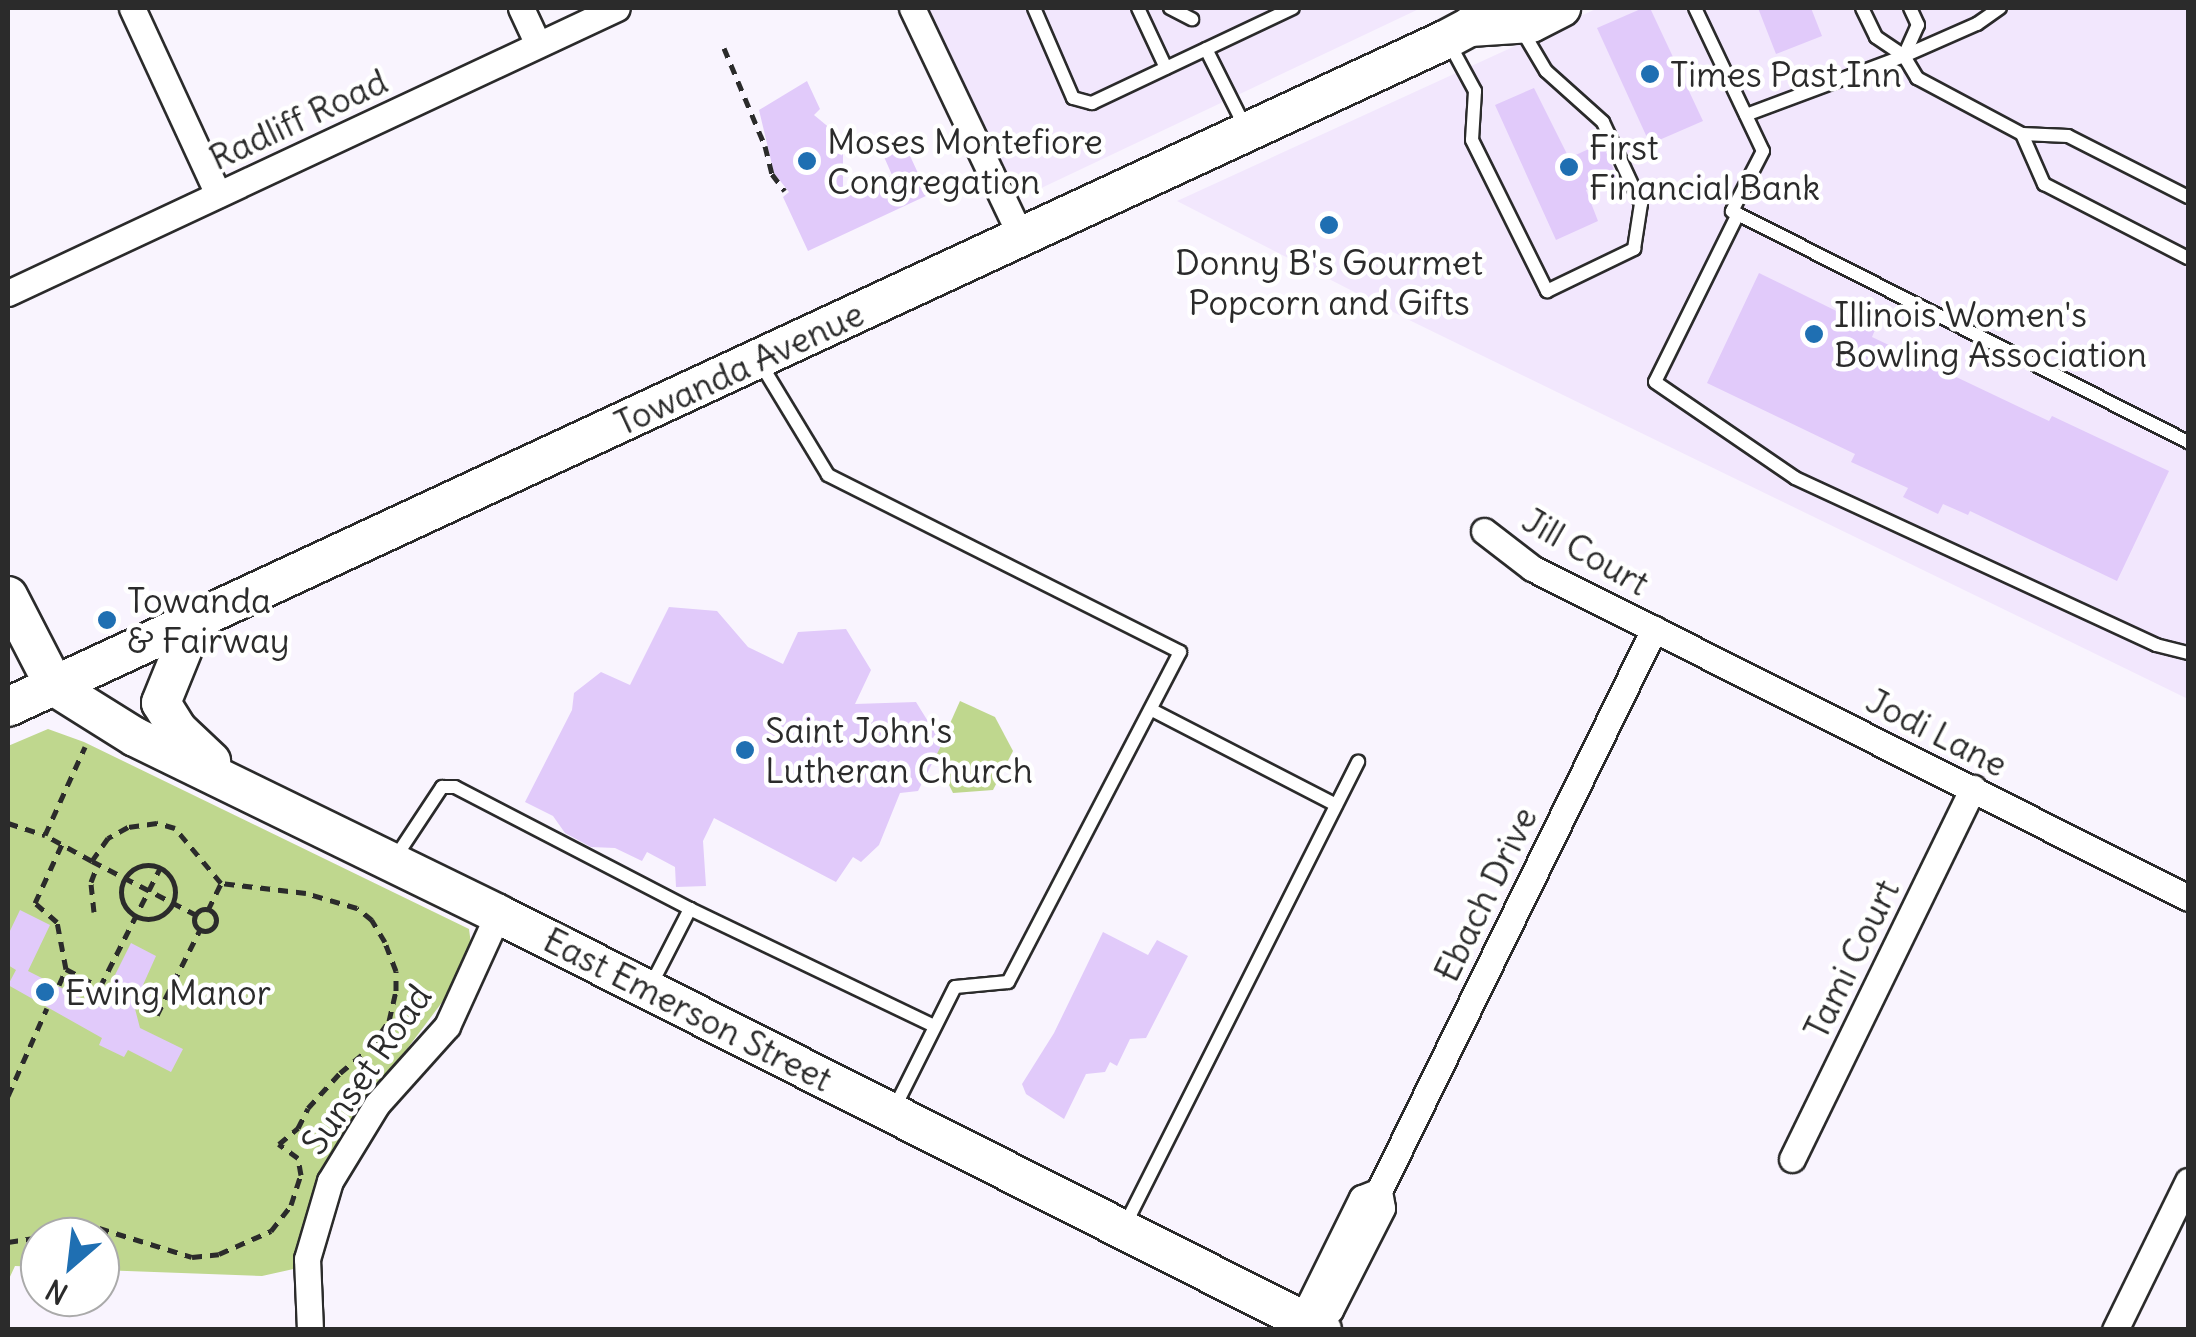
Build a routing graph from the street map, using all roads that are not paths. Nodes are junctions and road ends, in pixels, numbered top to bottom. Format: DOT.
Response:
graph roads {
  1 [pos="132,8"];
  2 [pos="521,8"];
  3 [pos="618,8"];
  4 [pos="912,8"];
  5 [pos="1034,8"];
  6 [pos="1138,8"];
  7 [pos="1170,8"];
  8 [pos="1293,8"];
  9 [pos="1561,8"];
  10 [pos="1695,8"];
  11 [pos="1862,8"];
  12 [pos="1910,8"];
  13 [pos="2000,8"];
  14 [pos="1192,19"];
  15 [pos="1487,21"];
  16 [pos="538,44"];
  17 [pos="1206,49"];
  18 [pos="1904,56"];
  19 [pos="1166,68"];
  20 [pos="1746,115"];
  21 [pos="1247,132"];
  22 [pos="2022,134"];
  23 [pos="218,194"];
  24 [pos="2188,197"];
  25 [pos="1738,214"];
  26 [pos="1021,236"];
  27 [pos="2188,258"];
  28 [pos="8,293"];
  29 [pos="758,359"];
  30 [pos="2188,442"];
  31 [pos="1484,531"];
  32 [pos="8,596"];
  33 [pos="194,624"];
  34 [pos="1654,629"];
  35 [pos="2188,652"];
  36 [pos="55,687"];
  37 [pos="8,708"];
  38 [pos="1152,710"];
  39 [pos="1358,762"];
  40 [pos="238,788"];
  41 [pos="1972,788"];
  42 [pos="1336,805"];
  43 [pos="392,862"];
  44 [pos="2188,898"];
  45 [pos="690,909"];
  46 [pos="498,914"];
  47 [pos="649,990"];
  48 [pos="934,1026"];
  49 [pos="892,1113"];
  50 [pos="1792,1159"];
  51 [pos="2188,1181"];
  52 [pos="1123,1229"];
  53 [pos="1316,1323"];
  54 [pos="310,1330"];
  55 [pos="2115,1330"];
  1 -- 23 [label="street"];
  2 -- 16 [label="street"];
  3 -- 16 [label="street, Radliff Road"];
  4 -- 26 [label="street"];
  5 -- 19 [label="lane"];
  6 -- 19 [label="lane"];
  7 -- 14 [label="lane"];
  8 -- 17 [label="lane"];
  9 -- 15 [label="main road, Towanda Avenue"];
  10 -- 20 [label="lane"];
  11 -- 18 [label="lane"];
  12 -- 18 [label="lane"];
  13 -- 18 [label="lane"];
  15 -- 15 [label="lane"];
  15 -- 21 [label="main road, Towanda Avenue"];
  16 -- 23 [label="street, Radliff Road"];
  17 -- 19 [label="lane"];
  17 -- 21 [label="lane"];
  18 -- 20 [label="lane"];
  18 -- 22 [label="lane"];
  20 -- 25 [label="lane"];
  21 -- 26 [label="main road, Towanda Avenue"];
  22 -- 24 [label="lane"];
  22 -- 27 [label="lane"];
  23 -- 28 [label="street, Radliff Road"];
  25 -- 30 [label="lane"];
  25 -- 35 [label="lane"];
  26 -- 29 [label="main road, Towanda Avenue"];
  29 -- 33 [label="main road, Towanda Avenue"];
  29 -- 38 [label="lane"];
  31 -- 34 [label="street, Jill Court"];
  32 -- 36 [label="main road"];
  33 -- 36 [label="main road, Towanda Avenue"];
  33 -- 40 [label="main road"];
  34 -- 41 [label="street, Jodi Lane"];
  34 -- 53 [label="street, Ebach Drive"];
  36 -- 37 [label="main road, Towanda Avenue"];
  36 -- 40 [label="main road, East Emerson Street"];
  38 -- 42 [label="lane"];
  38 -- 48 [label="lane"];
  39 -- 42 [label="lane"];
  40 -- 43 [label="main road, East Emerson Street"];
  41 -- 44 [label="street, Jodi Lane"];
  41 -- 50 [label="street, Tami Court"];
  42 -- 52 [label="lane"];
  43 -- 45 [label="lane"];
  43 -- 46 [label="main road, East Emerson Street"];
  45 -- 47 [label="lane"];
  45 -- 48 [label="lane"];
  46 -- 47 [label="main road, East Emerson Street"];
  46 -- 54 [label="street, Sunset Road"];
  47 -- 49 [label="main road, East Emerson Street"];
  48 -- 49 [label="lane"];
  49 -- 52 [label="main road, East Emerson Street"];
  51 -- 55 [label="street"];
  52 -- 53 [label="main road, East Emerson Street"];
}
